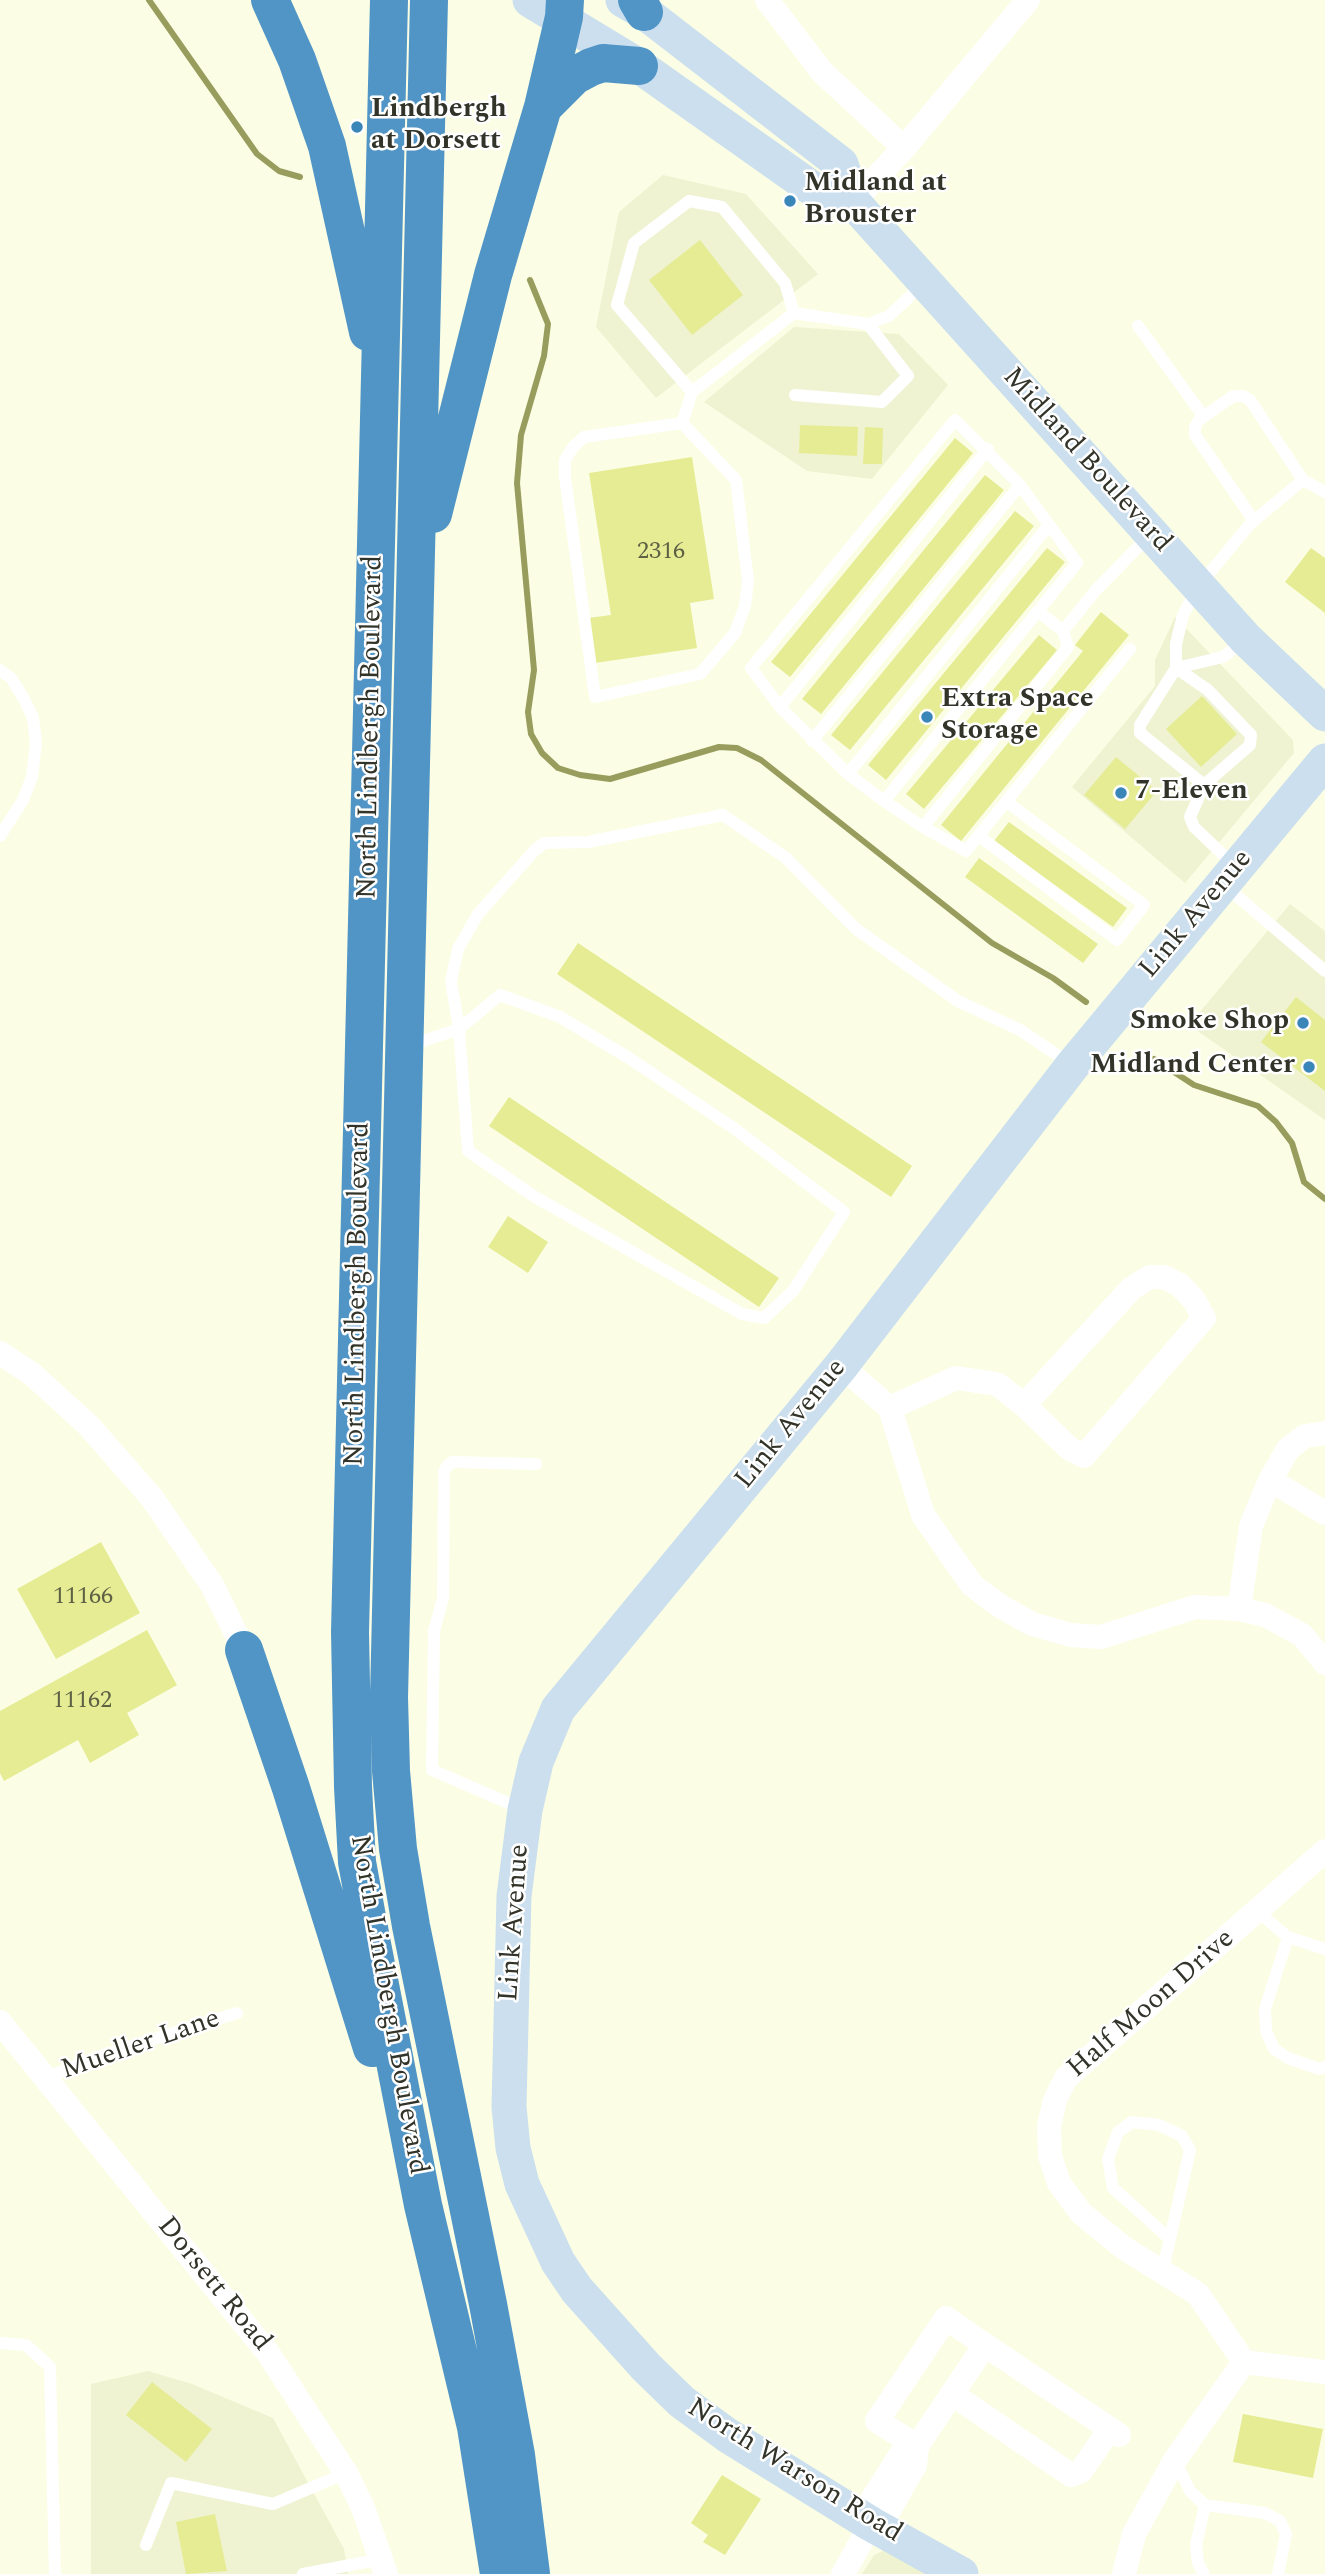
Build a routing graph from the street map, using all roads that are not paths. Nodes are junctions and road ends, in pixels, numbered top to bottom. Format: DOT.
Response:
graph roads {
  1 [pos="270,0"];
  2 [pos="389,0"];
  3 [pos="429,0"];
  4 [pos="530,0"];
  5 [pos="767,0"];
  6 [pos="1028,0"];
  7 [pos="635,4"];
  8 [pos="564,9"];
  9 [pos="639,66"];
  10 [pos="543,107"];
  11 [pos="904,148"];
  12 [pos="853,202"];
  13 [pos="925,282"];
  14 [pos="794,313"];
  15 [pos="868,324"];
  16 [pos="1138,326"];
  17 [pos="380,378"];
  18 [pos="692,391"];
  19 [pos="795,395"];
  20 [pos="1204,417"];
  21 [pos="682,423"];
  22 [pos="988,449"];
  23 [pos="1303,480"];
  24 [pos="1020,485"];
  25 [pos="1325,492"];
  26 [pos="1254,521"];
  27 [pos="1049,525"];
  28 [pos="1151,534"];
  29 [pos="415,576"];
  30 [pos="1198,587"];
  31 [pos="1038,611"];
  32 [pos="1063,631"];
  33 [pos="1246,639"];
  34 [pos="1130,649"];
  35 [pos="1176,668"];
  36 [pos="0,670"];
  37 [pos="779,707"];
  38 [pos="1325,714"];
  39 [pos="812,741"];
  40 [pos="1325,761"];
  41 [pos="848,774"];
  42 [pos="1204,785"];
  43 [pos="884,801"];
  44 [pos="1007,802"];
  45 [pos="923,827"];
  46 [pos="0,836"];
  47 [pos="979,836"];
  48 [pos="1230,876"];
  49 [pos="1325,971"];
  50 [pos="459,1029"];
  51 [pos="405,1048"];
  52 [pos="1072,1066"];
  53 [pos="0,1353"];
  54 [pos="841,1366"];
  55 [pos="1024,1405"];
  56 [pos="890,1408"];
  57 [pos="1325,1433"];
  58 [pos="536,1464"];
  59 [pos="1270,1480"];
  60 [pos="1325,1513"];
  61 [pos="1239,1609"];
  62 [pos="244,1650"];
  63 [pos="1325,1662"];
  64 [pos="526,1811"];
  65 [pos="1325,1851"];
  66 [pos="1258,1912"];
  67 [pos="1288,1937"];
  68 [pos="1325,1949"];
  69 [pos="237,2013"];
  70 [pos="3,2035"];
  71 [pos="1325,2067"];
  72 [pos="46,2078"];
  73 [pos="522,2184"];
  74 [pos="423,2205"];
  75 [pos="1170,2239"];
  76 [pos="1161,2272"];
  77 [pos="0,2343"];
  78 [pos="985,2346"];
  79 [pos="1244,2361"];
  80 [pos="1325,2372"];
  81 [pos="952,2394"];
  82 [pos="917,2446"];
  83 [pos="1175,2460"];
  84 [pos="345,2473"];
  85 [pos="1205,2505"];
  86 [pos="870,2523"];
  87 [pos="146,2545"];
  88 [pos="384,2567"];
  89 [pos="55,2574"];
  90 [pos="303,2574"];
  91 [pos="499,2574"];
  92 [pos="531,2574"];
  93 [pos="843,2574"];
  94 [pos="961,2574"];
  95 [pos="1124,2574"];
  96 [pos="1204,2574"];
  97 [pos="1279,2574"];
  1 -- 17 [label="highway"];
  2 -- 17 [label="highway, North Lindbergh Boulevard"];
  3 -- 29 [label="highway, North Lindbergh Boulevard"];
  4 -- 8 [label="street"];
  5 -- 11 [label="street"];
  6 -- 11 [label="street"];
  7 -- 12 [label="street, Midland Boulevard"];
  8 -- 9 [label="street"];
  8 -- 10 [label="highway"];
  9 -- 10 [label="highway"];
  9 -- 12 [label="street"];
  10 -- 29 [label="highway"];
  11 -- 12 [label="street"];
  12 -- 13 [label="street, Midland Boulevard"];
  13 -- 15 [label="lane"];
  13 -- 28 [label="street, Midland Boulevard"];
  14 -- 15 [label="lane"];
  14 -- 18 [label="lane"];
  14 -- 18 [label="lane"];
  15 -- 19 [label="lane"];
  16 -- 20 [label="lane"];
  17 -- 74 [label="highway, North Lindbergh Boulevard"];
  18 -- 21 [label="lane"];
  20 -- 23 [label="lane"];
  20 -- 26 [label="lane"];
  21 -- 21 [label="lane"];
  22 -- 24 [label="lane"];
  22 -- 37 [label="lane"];
  22 -- 37 [label="lane"];
  23 -- 25 [label="lane"];
  23 -- 26 [label="lane"];
  24 -- 27 [label="lane"];
  24 -- 39 [label="lane"];
  26 -- 30 [label="lane"];
  27 -- 31 [label="lane"];
  27 -- 41 [label="lane"];
  28 -- 30 [label="street, Midland Boulevard"];
  28 -- 32 [label="lane"];
  29 -- 51 [label="highway, North Lindbergh Boulevard"];
  30 -- 33 [label="street, Midland Boulevard"];
  30 -- 35 [label="lane"];
  31 -- 32 [label="lane"];
  31 -- 43 [label="lane"];
  32 -- 45 [label="lane"];
  33 -- 35 [label="lane"];
  33 -- 38 [label="street, Midland Boulevard"];
  34 -- 44 [label="lane"];
  35 -- 42 [label="lane"];
  35 -- 42 [label="lane"];
  36 -- 46 [label="lane"];
  37 -- 39 [label="lane"];
  39 -- 41 [label="lane"];
  40 -- 48 [label="street, Link Avenue"];
  41 -- 43 [label="lane"];
  42 -- 48 [label="lane"];
  43 -- 45 [label="lane"];
  44 -- 47 [label="lane"];
  44 -- 47 [label="lane"];
  45 -- 47 [label="lane"];
  48 -- 49 [label="lane"];
  48 -- 52 [label="street, Link Avenue"];
  50 -- 50 [label="lane"];
  50 -- 51 [label="lane"];
  50 -- 52 [label="lane"];
  51 -- 92 [label="highway, North Lindbergh Boulevard"];
  52 -- 54 [label="street, Link Avenue"];
  53 -- 62 [label="street"];
  54 -- 56 [label="street"];
  54 -- 64 [label="street, Link Avenue"];
  55 -- 55 [label="street"];
  55 -- 56 [label="street"];
  56 -- 61 [label="street"];
  57 -- 59 [label="street"];
  58 -- 64 [label="lane"];
  59 -- 60 [label="street"];
  59 -- 61 [label="street"];
  61 -- 63 [label="street"];
  62 -- 74 [label="highway"];
  64 -- 73 [label="street, Link Avenue"];
  65 -- 66 [label="street, Half Moon Drive"];
  66 -- 67 [label="lane"];
  66 -- 76 [label="street, Half Moon Drive"];
  67 -- 68 [label="lane"];
  67 -- 71 [label="lane"];
  69 -- 72 [label="lane, Mueller Lane"];
  70 -- 72 [label="street, Dorsett Road"];
  72 -- 84 [label="street, Dorsett Road"];
  73 -- 86 [label="street, North Warson Road"];
  74 -- 91 [label="highway, North Lindbergh Boulevard"];
  75 -- 75 [label="lane"];
  75 -- 76 [label="lane"];
  76 -- 79 [label="street, Half Moon Drive"];
  77 -- 89 [label="lane"];
  78 -- 81 [label="street"];
  78 -- 81 [label="street"];
  78 -- 82 [label="street"];
  79 -- 80 [label="street"];
  79 -- 83 [label="street"];
  81 -- 82 [label="street"];
  82 -- 86 [label="street"];
  83 -- 85 [label="lane"];
  83 -- 95 [label="street"];
  84 -- 87 [label="lane"];
  84 -- 88 [label="street, Dorsett Road"];
  85 -- 96 [label="lane"];
  85 -- 97 [label="lane"];
  86 -- 93 [label="street"];
  86 -- 94 [label="street, North Warson Road"];
  88 -- 90 [label="lane"];
}
